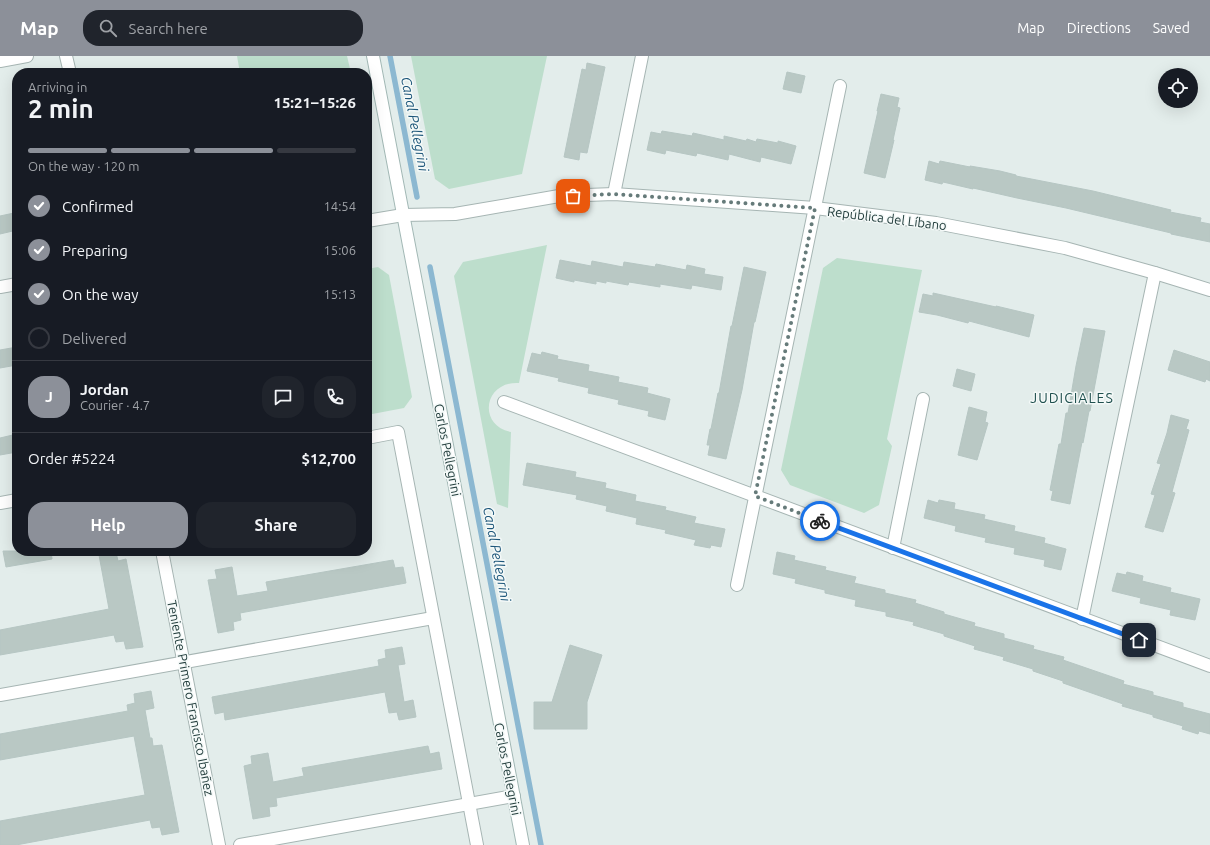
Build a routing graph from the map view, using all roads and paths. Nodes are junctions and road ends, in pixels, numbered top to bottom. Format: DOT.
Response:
graph roads {
  1 [pos="27,56"];
  2 [pos="66,56"];
  3 [pos="373,56"];
  4 [pos="642,56"];
  5 [pos="0,61"];
  6 [pos="69,68"];
  7 [pos="840,86"];
  8 [pos="614,194"];
  9 [pos="815,208"];
  10 [pos="404,215"];
  11 [pos="372,221"];
  12 [pos="1155,273"];
  13 [pos="12,285"];
  14 [pos="0,287"];
  15 [pos="1210,290"];
  16 [pos="923,400"];
  17 [pos="504,402"];
  18 [pos="372,437"];
  19 [pos="755,496"];
  20 [pos="12,501"];
  21 [pos="0,503"];
  22 [pos="893,548"];
  23 [pos="163,556"];
  24 [pos="737,585"];
  25 [pos="433,618"];
  26 [pos="1082,619"];
  27 [pos="184,663"];
  28 [pos="1210,666"];
  29 [pos="0,695"];
  30 [pos="514,796"];
  31 [pos="469,804"];
  32 [pos="219,845"];
  33 [pos="240,845"];
  34 [pos="477,845"];
  35 [pos="523,845"];
  1 -- 5 [label="street"];
  2 -- 6 [label="street"];
  3 -- 10 [label="street, Carlos Pellegrini"];
  4 -- 8 [label="street"];
  7 -- 9 [label="street"];
  8 -- 9 [label="street, República del Líbano"];
  8 -- 10 [label="street, República del Líbano"];
  9 -- 12 [label="street, República del Líbano"];
  9 -- 19 [label="street"];
  10 -- 11 [label="street, República del Líbano"];
  10 -- 30 [label="street, Carlos Pellegrini"];
  12 -- 15 [label="street, República del Líbano"];
  12 -- 26 [label="street"];
  13 -- 14 [label="street"];
  16 -- 22 [label="street"];
  17 -- 19 [label="street"];
  18 -- 25 [label="street"];
  19 -- 22 [label="street"];
  19 -- 24 [label="street"];
  20 -- 21 [label="street"];
  22 -- 26 [label="street"];
  23 -- 27 [label="street, Teniente Primero Francisco Ibañez"];
  25 -- 27 [label="street"];
  25 -- 31 [label="street"];
  26 -- 28 [label="street"];
  27 -- 29 [label="street"];
  27 -- 32 [label="street, Teniente Primero Francisco Ibañez"];
  30 -- 31 [label="street"];
  30 -- 35 [label="street, Carlos Pellegrini"];
  31 -- 33 [label="street"];
  31 -- 34 [label="street"];
}
